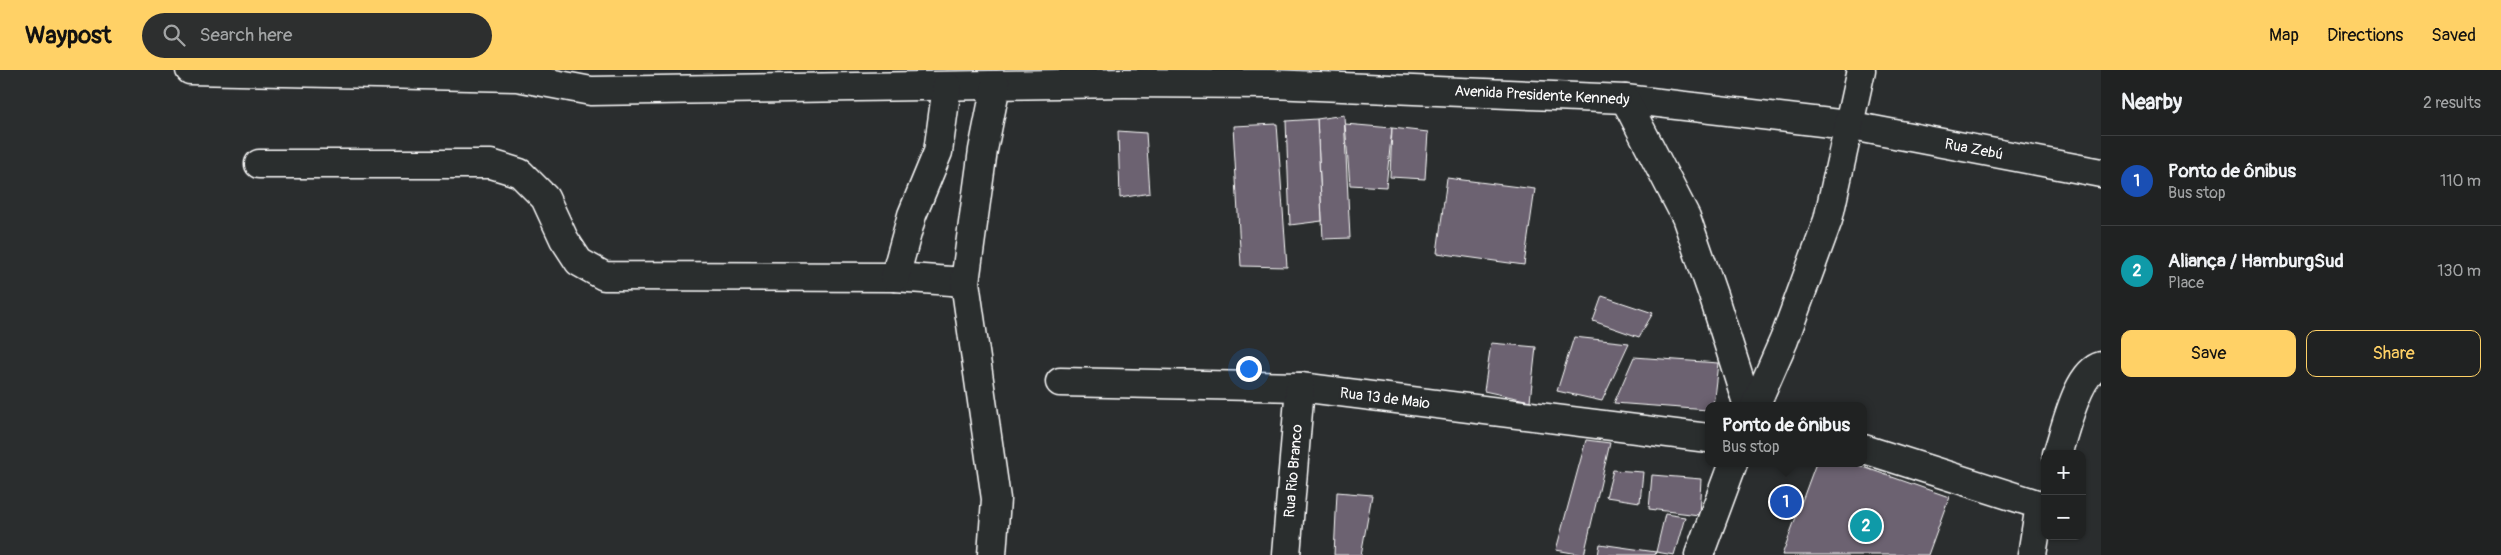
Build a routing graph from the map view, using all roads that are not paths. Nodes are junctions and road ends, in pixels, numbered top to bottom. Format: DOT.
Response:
graph roads {
  1 [pos="190,70"];
  2 [pos="1860,70"];
  3 [pos="527,73"];
  4 [pos="996,85"];
  5 [pos="947,86"];
  6 [pos="1625,99"];
  7 [pos="1847,126"];
  8 [pos="258,164"];
  9 [pos="2101,173"];
  10 [pos="895,277"];
  11 [pos="965,282"];
  12 [pos="2101,366"];
  13 [pos="1060,382"];
  14 [pos="1300,387"];
  15 [pos="1747,402"];
  16 [pos="1757,402"];
  17 [pos="1705,438"];
  18 [pos="1867,450"];
  19 [pos="2058,450"];
  20 [pos="1731,467"];
  21 [pos="2041,498"];
  22 [pos="2041,504"];
  23 [pos="992,555"];
  24 [pos="1286,555"];
  25 [pos="1698,555"];
  26 [pos="2032,555"];
  1 -- 3 [label="street, Avenida Presidente Kennedy"];
  2 -- 7 [label="street"];
  3 -- 5 [label="street, Avenida Presidente Kennedy"];
  4 -- 5 [label="street, Avenida Presidente Kennedy"];
  4 -- 6 [label="street, Avenida Presidente Kennedy"];
  4 -- 11 [label="street"];
  5 -- 10 [label="street"];
  6 -- 7 [label="street, Avenida Presidente Kennedy"];
  6 -- 15 [label="street"];
  7 -- 9 [label="street, Rua Zebú"];
  7 -- 16 [label="street"];
  8 -- 10 [label="street"];
  10 -- 11 [label="street"];
  11 -- 23 [label="street"];
  12 -- 19 [label="street"];
  13 -- 14 [label="street, Rua 13 de Maio"];
  14 -- 17 [label="street, Rua 13 de Maio"];
  14 -- 24 [label="street, Rua Rio Branco"];
  18 -- 21 [label="street"];
  20 -- 25 [label="street"];
  22 -- 26 [label="street"];
}
